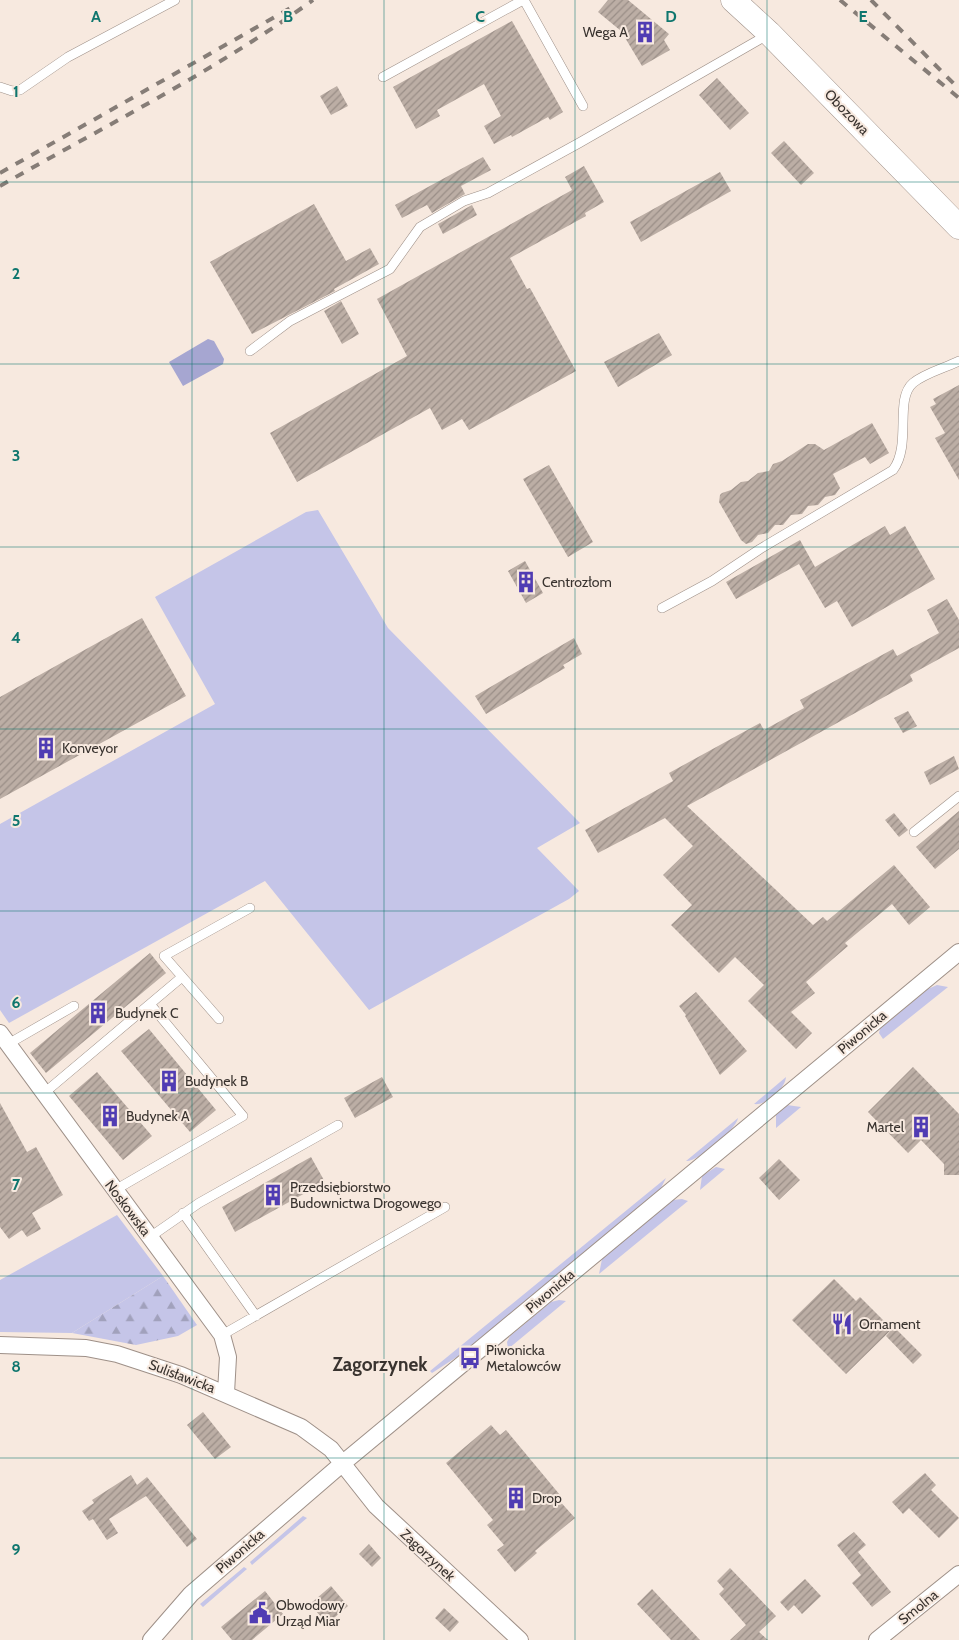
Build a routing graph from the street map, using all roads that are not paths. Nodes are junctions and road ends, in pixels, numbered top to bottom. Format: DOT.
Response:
graph roads {
  1 [pos="175,0"];
  2 [pos="523,0"];
  3 [pos="733,0"];
  4 [pos="769,34"];
  5 [pos="383,77"];
  6 [pos="0,87"];
  7 [pos="583,106"];
  8 [pos="959,227"];
  9 [pos="250,350"];
  10 [pos="959,361"];
  11 [pos="662,608"];
  12 [pos="959,796"];
  13 [pos="914,832"];
  14 [pos="250,908"];
  15 [pos="959,952"];
  16 [pos="182,977"];
  17 [pos="150,1004"];
  18 [pos="74,1006"];
  19 [pos="219,1019"];
  20 [pos="4,1039"];
  21 [pos="43,1094"];
  22 [pos="338,1125"];
  23 [pos="115,1190"];
  24 [pos="445,1207"];
  25 [pos="183,1213"];
  26 [pos="150,1237"];
  27 [pos="256,1316"];
  28 [pos="222,1335"];
  29 [pos="0,1345"];
  30 [pos="226,1393"];
  31 [pos="342,1463"];
  32 [pos="959,1574"];
  33 [pos="511,1637"];
  34 [pos="150,1640"];
  35 [pos="877,1640"];
  1 -- 6 [label="lane"];
  2 -- 5 [label="lane"];
  2 -- 7 [label="lane"];
  3 -- 4 [label="street, Obozowa"];
  4 -- 8 [label="street, Obozowa"];
  4 -- 9 [label="lane"];
  10 -- 11 [label="lane"];
  12 -- 13 [label="lane"];
  14 -- 16 [label="lane"];
  15 -- 31 [label="street, Piwonicka"];
  16 -- 17 [label="lane"];
  16 -- 19 [label="lane"];
  17 -- 21 [label="lane"];
  17 -- 23 [label="lane"];
  18 -- 20 [label="lane"];
  20 -- 21 [label="street, Noskowska"];
  21 -- 23 [label="street, Noskowska"];
  22 -- 25 [label="lane"];
  23 -- 26 [label="street, Noskowska"];
  24 -- 27 [label="lane"];
  25 -- 26 [label="lane"];
  25 -- 27 [label="lane"];
  26 -- 28 [label="street, Noskowska"];
  27 -- 28 [label="lane"];
  28 -- 30 [label="street, Noskowska"];
  29 -- 30 [label="street, Sulisławicka"];
  30 -- 31 [label="street, Sulisławicka"];
  31 -- 33 [label="street, Zagorzynek"];
  31 -- 34 [label="street, Piwonicka"];
  32 -- 35 [label="street, Smolna"];
}
